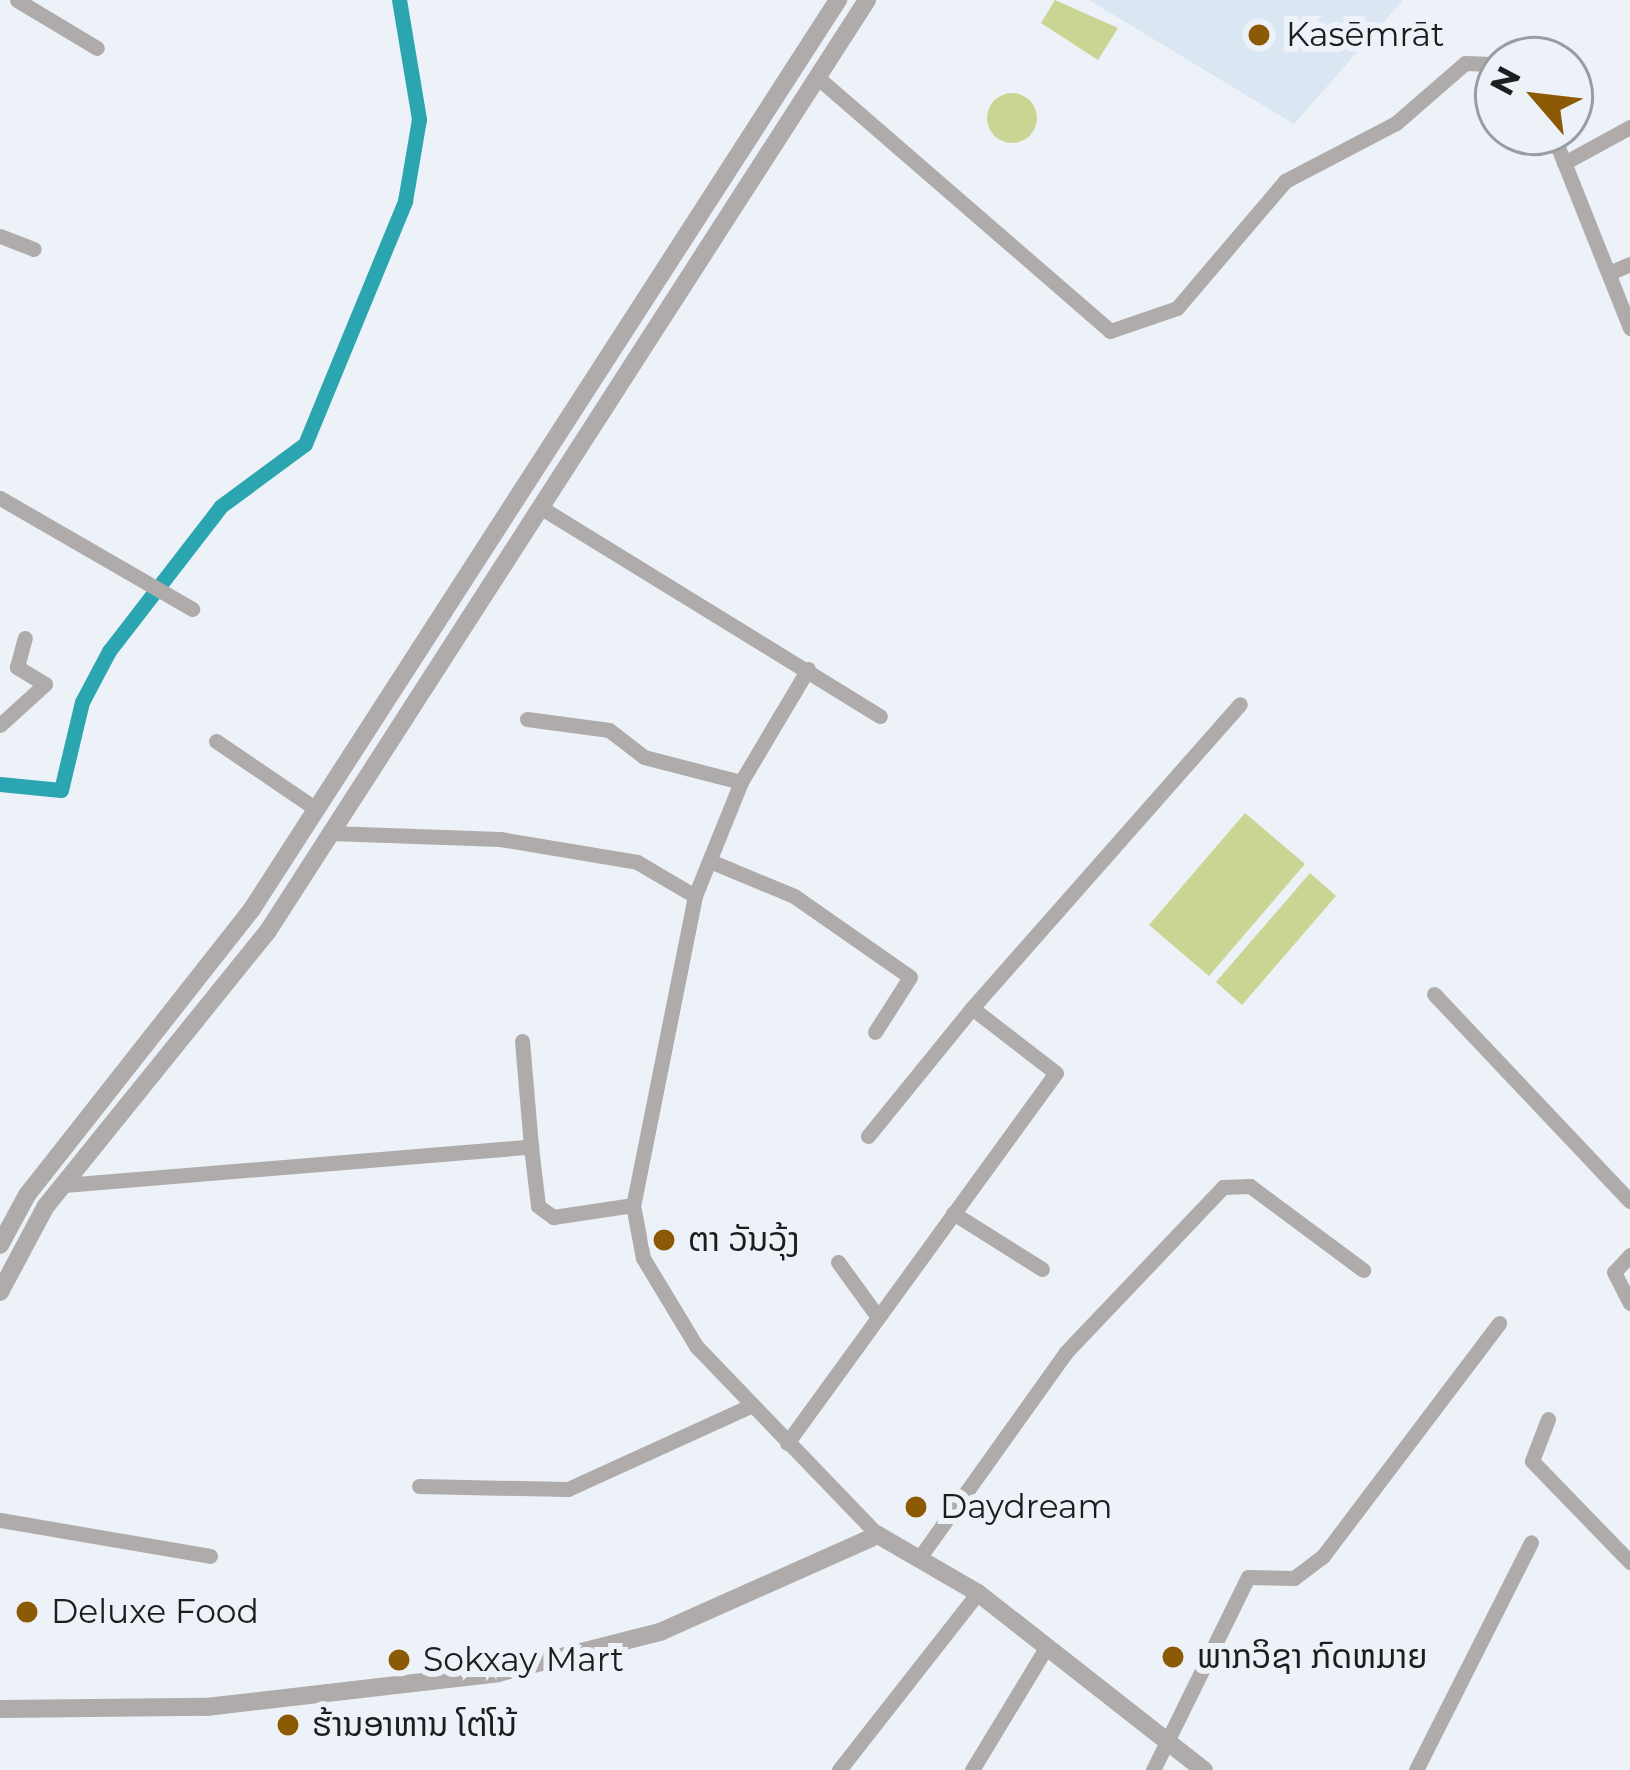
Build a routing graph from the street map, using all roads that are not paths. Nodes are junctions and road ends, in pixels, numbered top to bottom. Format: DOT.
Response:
graph roads {
  1 [pos="17,0"];
  2 [pos="838,0"];
  3 [pos="867,0"];
  4 [pos="98,48"];
  5 [pos="1474,63"];
  6 [pos="817,77"];
  7 [pos="1630,127"];
  8 [pos="1561,156"];
  9 [pos="1564,163"];
  10 [pos="0,236"];
  11 [pos="34,248"];
  12 [pos="1630,264"];
  13 [pos="1609,273"];
  14 [pos="1630,328"];
  15 [pos="0,498"];
  16 [pos="540,507"];
  17 [pos="192,610"];
  18 [pos="25,638"];
  19 [pos="808,669"];
  20 [pos="1240,704"];
  21 [pos="880,716"];
  22 [pos="527,719"];
  23 [pos="0,725"];
  24 [pos="216,741"];
  25 [pos="741,782"];
  26 [pos="316,809"];
  27 [pos="331,832"];
  28 [pos="710,861"];
  29 [pos="695,896"];
  30 [pos="1434,994"];
  31 [pos="972,1008"];
  32 [pos="875,1032"];
  33 [pos="522,1041"];
  34 [pos="868,1136"];
  35 [pos="531,1147"];
  36 [pos="64,1185"];
  37 [pos="1630,1201"];
  38 [pos="633,1205"];
  39 [pos="953,1213"];
  40 [pos="0,1245"];
  41 [pos="1630,1255"];
  42 [pos="838,1262"];
  43 [pos="1042,1269"];
  44 [pos="1363,1270"];
  45 [pos="0,1292"];
  46 [pos="1630,1303"];
  47 [pos="875,1313"];
  48 [pos="1499,1323"];
  49 [pos="748,1407"];
  50 [pos="1548,1419"];
  51 [pos="787,1443"];
  52 [pos="419,1486"];
  53 [pos="0,1520"];
  54 [pos="878,1535"];
  55 [pos="1531,1542"];
  56 [pos="922,1554"];
  57 [pos="210,1556"];
  58 [pos="1630,1562"];
  59 [pos="978,1593"];
  60 [pos="1046,1648"];
  61 [pos="0,1708"];
  62 [pos="1172,1745"];
  63 [pos="839,1770"];
  64 [pos="972,1770"];
  65 [pos="1153,1770"];
  66 [pos="1204,1770"];
  67 [pos="1416,1770"];
  1 -- 4 [label="street"];
  2 -- 26 [label="street"];
  3 -- 6 [label="street"];
  5 -- 6 [label="street"];
  6 -- 16 [label="street"];
  7 -- 9 [label="street"];
  8 -- 9 [label="street"];
  9 -- 13 [label="street"];
  10 -- 11 [label="street"];
  12 -- 13 [label="street"];
  13 -- 14 [label="street"];
  15 -- 17 [label="street"];
  16 -- 19 [label="street"];
  16 -- 27 [label="street"];
  18 -- 23 [label="street"];
  19 -- 21 [label="street"];
  19 -- 25 [label="street"];
  20 -- 31 [label="street"];
  22 -- 25 [label="street"];
  24 -- 26 [label="street"];
  25 -- 28 [label="street"];
  26 -- 40 [label="street"];
  27 -- 29 [label="street"];
  27 -- 36 [label="street"];
  28 -- 29 [label="street"];
  28 -- 32 [label="street"];
  29 -- 38 [label="street"];
  30 -- 37 [label="street"];
  31 -- 34 [label="street"];
  31 -- 39 [label="street"];
  33 -- 35 [label="street"];
  35 -- 36 [label="street"];
  35 -- 38 [label="street"];
  36 -- 45 [label="street"];
  38 -- 49 [label="street"];
  39 -- 43 [label="street"];
  39 -- 47 [label="street"];
  41 -- 46 [label="street"];
  42 -- 47 [label="street"];
  44 -- 56 [label="street"];
  47 -- 51 [label="street"];
  48 -- 62 [label="street"];
  49 -- 51 [label="street"];
  49 -- 52 [label="street"];
  50 -- 58 [label="street"];
  51 -- 54 [label="street"];
  53 -- 57 [label="street"];
  54 -- 56 [label="street"];
  54 -- 61 [label="street"];
  55 -- 67 [label="street"];
  56 -- 59 [label="street"];
  59 -- 60 [label="street"];
  59 -- 63 [label="street"];
  60 -- 62 [label="street"];
  60 -- 64 [label="street"];
  62 -- 65 [label="street"];
  62 -- 66 [label="street"];
}
